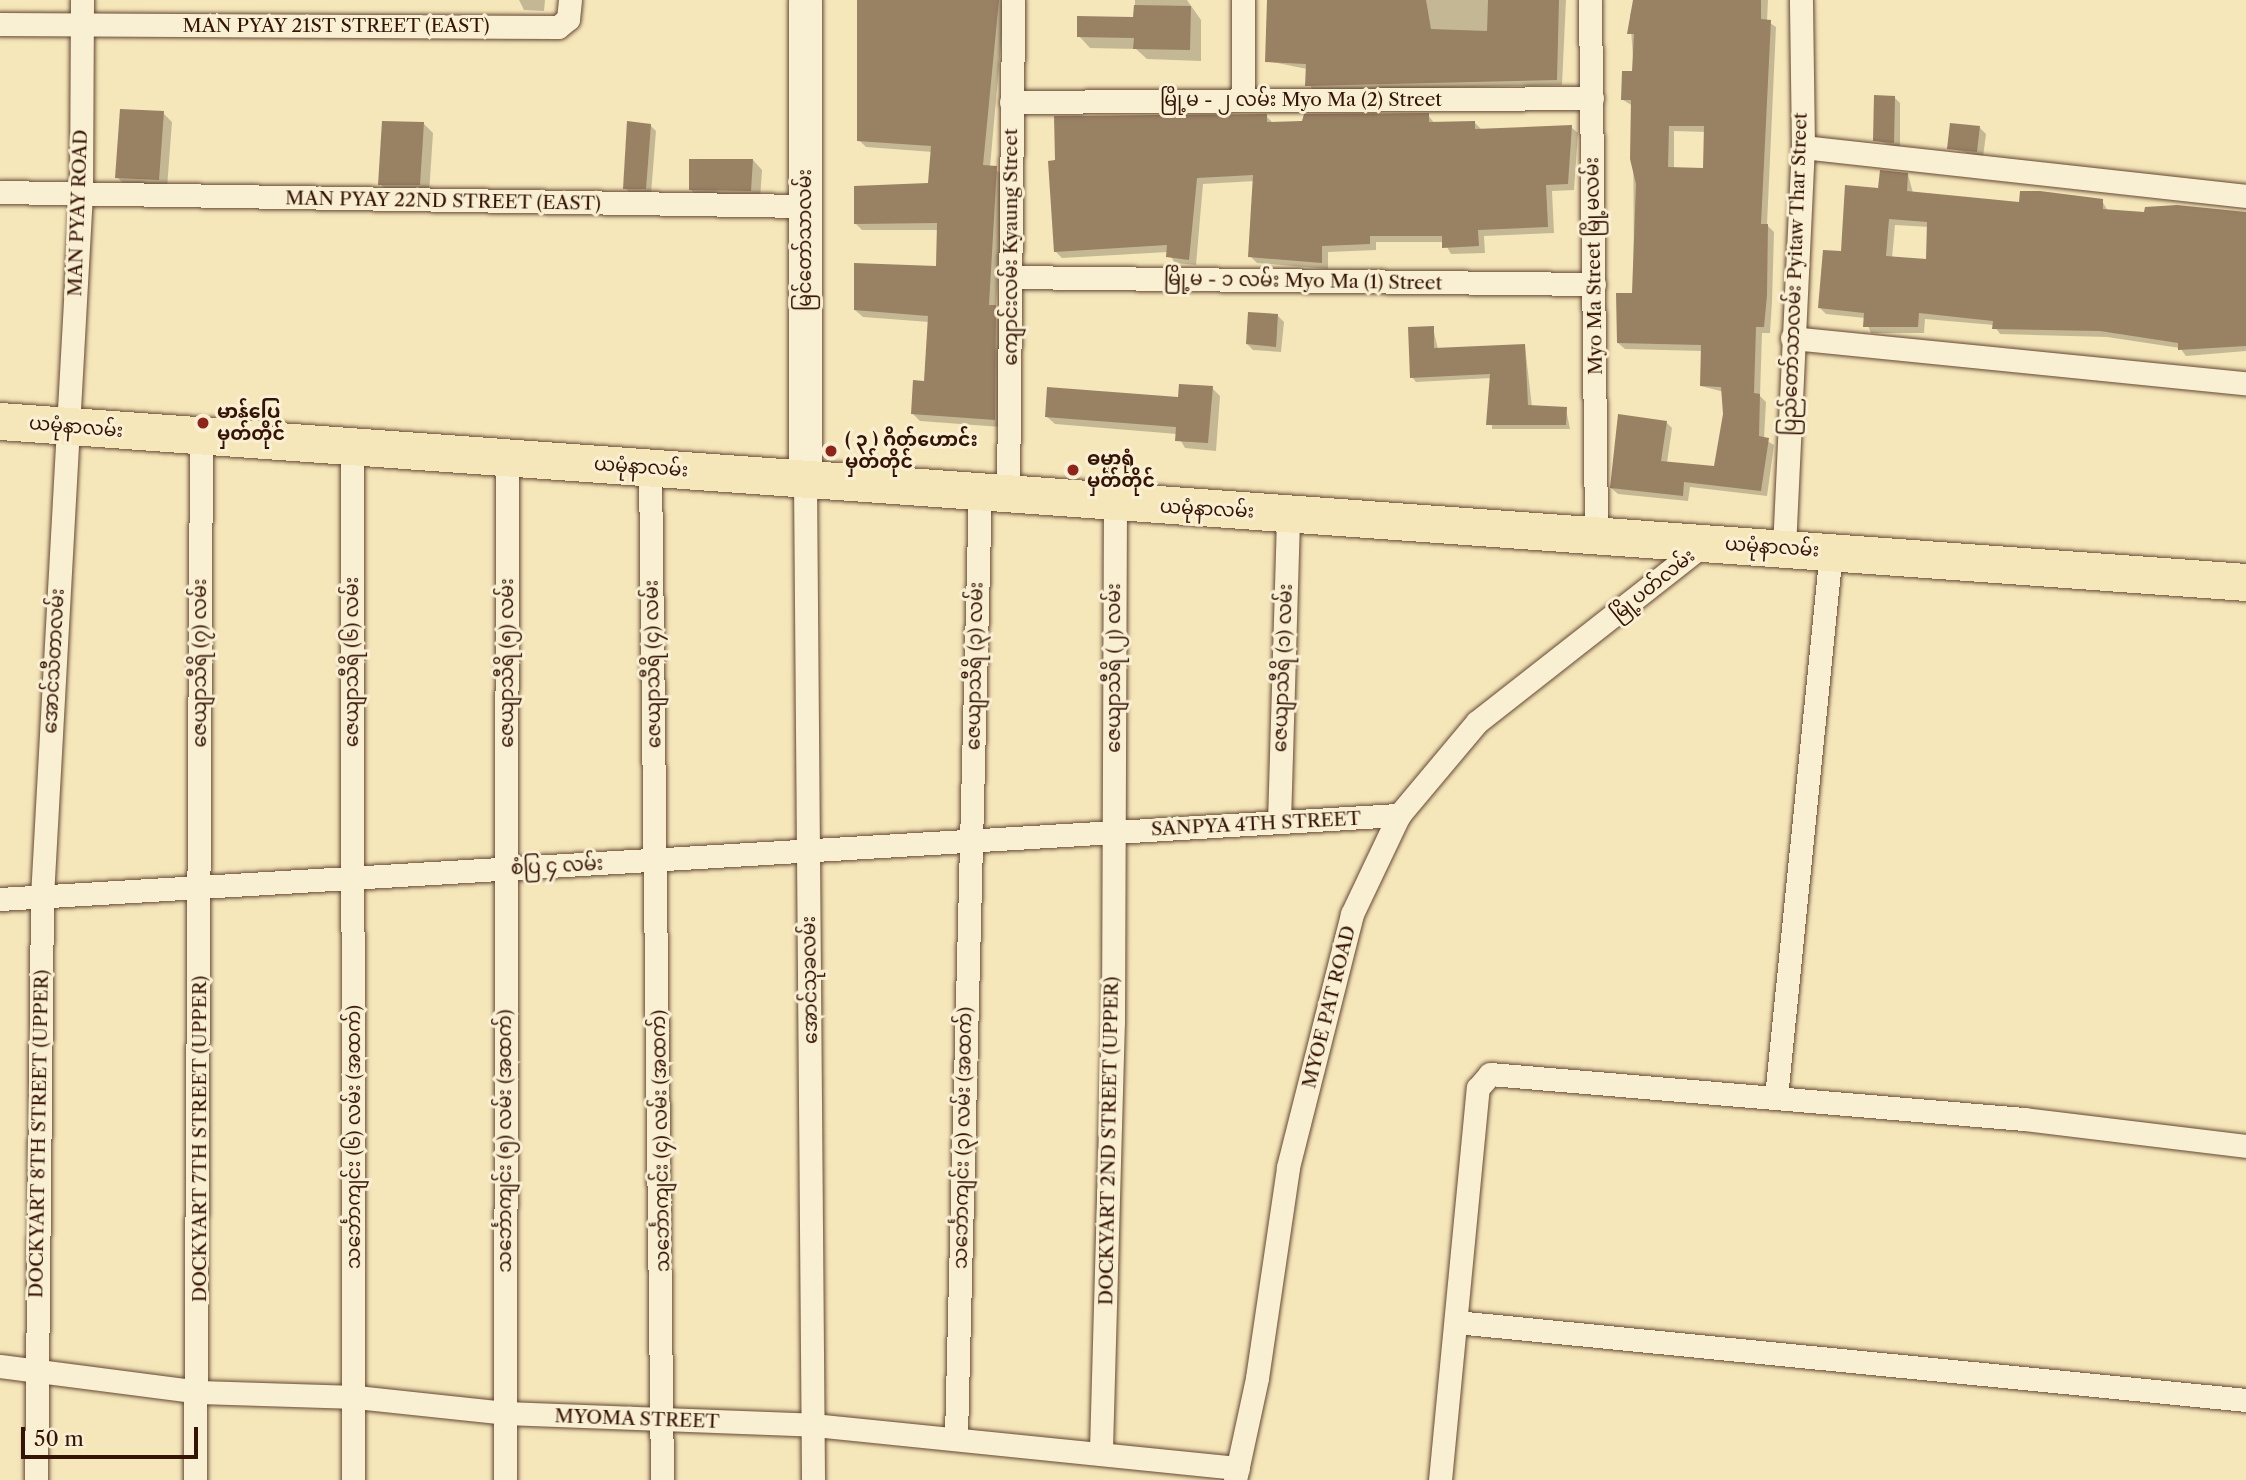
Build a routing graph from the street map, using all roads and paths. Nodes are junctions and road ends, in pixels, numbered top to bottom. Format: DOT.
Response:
graph roads {
  1 [pos="82,0"];
  2 [pos="570,0"];
  3 [pos="805,0"];
  4 [pos="1013,0"];
  5 [pos="1243,0"];
  6 [pos="1590,0"];
  7 [pos="1801,0"];
  8 [pos="0,24"];
  9 [pos="82,25"];
  10 [pos="1592,98"];
  11 [pos="1243,100"];
  12 [pos="1011,102"];
  13 [pos="1803,147"];
  14 [pos="0,192"];
  15 [pos="81,193"];
  16 [pos="2246,196"];
  17 [pos="805,206"];
  18 [pos="1011,277"];
  19 [pos="1594,284"];
  20 [pos="1792,338"];
  21 [pos="2246,383"];
  22 [pos="0,421"];
  23 [pos="66,426"];
  24 [pos="201,439"];
  25 [pos="352,446"];
  26 [pos="507,457"];
  27 [pos="650,468"];
  28 [pos="805,480"];
  29 [pos="994,492"];
  30 [pos="1115,504"];
  31 [pos="1287,514"];
  32 [pos="1596,532"];
  33 [pos="1705,543"];
  34 [pos="1784,548"];
  35 [pos="1831,551"];
  36 [pos="2246,582"];
  37 [pos="1602,627"];
  38 [pos="1399,816"];
  39 [pos="1279,822"];
  40 [pos="1114,832"];
  41 [pos="971,841"];
  42 [pos="809,851"];
  43 [pos="656,860"];
  44 [pos="506,869"];
  45 [pos="353,878"];
  46 [pos="200,887"];
  47 [pos="42,897"];
  48 [pos="0,899"];
  49 [pos="1776,1097"];
  50 [pos="2246,1146"];
  51 [pos="1456,1322"];
  52 [pos="0,1366"];
  53 [pos="36,1370"];
  54 [pos="199,1392"];
  55 [pos="356,1397"];
  56 [pos="2246,1400"];
  57 [pos="505,1413"];
  58 [pos="665,1422"];
  59 [pos="814,1424"];
  60 [pos="956,1436"];
  61 [pos="1101,1449"];
  62 [pos="1236,1474"];
  63 [pos="36,1480"];
  64 [pos="195,1480"];
  65 [pos="354,1480"];
  66 [pos="505,1480"];
  67 [pos="662,1480"];
  68 [pos="813,1480"];
  69 [pos="1440,1480"];
  1 -- 9 [label="street, MAN PYAY ROAD"];
  2 -- 9 [label="street, MAN PYAY 21ST STREET (EAST)"];
  3 -- 17 [label="main road, မြင်တော်သာလမ်း"];
  4 -- 12 [label="street, ကျောင်းလမ်း Kyaung Street"];
  5 -- 11 [label="street"];
  6 -- 10 [label="street, Myo Ma Street မြို့မလမ်း"];
  7 -- 13 [label="street, ပြည်တော်သာလမ်း Pyitaw Thar Street"];
  8 -- 9 [label="street, MAN PYAY 21ST STREET (EAST)"];
  9 -- 15 [label="street, MAN PYAY ROAD"];
  10 -- 11 [label="street, မြို့မ - ၂ လမ်း Myo Ma (2) Street"];
  10 -- 19 [label="street, Myo Ma Street မြို့မလမ်း"];
  11 -- 12 [label="street, မြို့မ - ၂ လမ်း Myo Ma (2) Street"];
  12 -- 18 [label="street, ကျောင်းလမ်း Kyaung Street"];
  13 -- 16 [label="street"];
  13 -- 20 [label="street, ပြည်တော်သာလမ်း Pyitaw Thar Street"];
  14 -- 15 [label="street, MAN PYAY 22ND STREET (EAST)"];
  15 -- 17 [label="street, MAN PYAY 22ND STREET (EAST)"];
  15 -- 23 [label="street, MAN PYAY ROAD"];
  17 -- 28 [label="main road, မြင်တော်သာလမ်း"];
  18 -- 19 [label="street, မြို့မ - ၁ လမ်း Myo Ma (1) Street"];
  18 -- 29 [label="street, ကျောင်းလမ်း Kyaung Street"];
  19 -- 32 [label="street, Myo Ma Street မြို့မလမ်း"];
  20 -- 21 [label="street"];
  20 -- 34 [label="street, ပြည်တော်သာလမ်း Pyitaw Thar Street"];
  22 -- 23 [label="main road, ယမုံနာလမ်း"];
  23 -- 24 [label="main road, ယမုံနာလမ်း"];
  23 -- 47 [label="street, အောင်သီတာလမ်း"];
  24 -- 25 [label="main road, ယမုံနာလမ်း"];
  24 -- 46 [label="street, ဇေယျာသီရိ (၇) လမ်း"];
  25 -- 26 [label="main road, ယမုံနာလမ်း"];
  25 -- 45 [label="street, ဇေယျာသီရိ (၆) လမ်း"];
  26 -- 27 [label="main road, ယမုံနာလမ်း"];
  26 -- 44 [label="street, ဇေယျာသီရိ (၅) လမ်း"];
  27 -- 28 [label="main road, ယမုံနာလမ်း"];
  27 -- 43 [label="street, ဇေယျာသီရိ (၄) လမ်း"];
  28 -- 29 [label="main road, ယမုံနာလမ်း"];
  28 -- 42 [label="street, အောင်သုခလမ်း"];
  29 -- 30 [label="main road, ယမုံနာလမ်း"];
  29 -- 41 [label="street, ဇေယျာသီရိ (၃) လမ်း"];
  30 -- 31 [label="main road, ယမုံနာလမ်း"];
  30 -- 40 [label="street, ဇေယျာသီရိ (၂) လမ်း"];
  31 -- 32 [label="main road, ယမုံနာလမ်း"];
  31 -- 39 [label="street, ဇေယျာသီရိ (၁) လမ်း"];
  32 -- 33 [label="main road, ယမုံနာလမ်း"];
  33 -- 34 [label="main road, ယမုံနာလမ်း"];
  33 -- 37 [label="street, မြို့ပတ်လမ်း"];
  34 -- 35 [label="main road, ယမုံနာလမ်း"];
  35 -- 36 [label="main road, ယမုံနာလမ်း"];
  35 -- 49 [label="street"];
  37 -- 38 [label="street, MYOE PAT ROAD"];
  38 -- 39 [label="street, SANPYA 4TH STREET"];
  38 -- 62 [label="street, MYOE PAT ROAD"];
  39 -- 40 [label="street, SANPYA 4TH STREET"];
  40 -- 41 [label="street, စံပြ ၄ လမ်း"];
  40 -- 61 [label="street, DOCKYART 2ND STREET (UPPER)"];
  41 -- 42 [label="street, စံပြ ၄ လမ်း"];
  41 -- 60 [label="street, သင်္ဘောကျင်း (၃) လမ်း (အထက်)"];
  42 -- 43 [label="street, စံပြ ၄ လမ်း"];
  42 -- 59 [label="street, အောင်သုခလမ်း"];
  43 -- 44 [label="street, စံပြ ၄ လမ်း"];
  43 -- 58 [label="street, သင်္ဘောကျင်း (၄) လမ်း (အထက်)"];
  44 -- 45 [label="street, စံပြ ၄ လမ်း"];
  44 -- 57 [label="street, သင်္ဘောကျင်း (၅) လမ်း (အထက်)"];
  45 -- 46 [label="street, စံပြ ၄ လမ်း"];
  45 -- 55 [label="street, သင်္ဘောကျင်း (၆) လမ်း (အထက်)"];
  46 -- 47 [label="street, စံပြ ၄ လမ်း"];
  46 -- 54 [label="street, DOCKYART 7TH STREET (UPPER)"];
  47 -- 48 [label="street, စံပြ ၄ လမ်း"];
  47 -- 53 [label="street, DOCKYART 8TH STREET (UPPER)"];
  49 -- 50 [label="street"];
  49 -- 51 [label="street"];
  51 -- 56 [label="street"];
  51 -- 69 [label="street"];
  52 -- 53 [label="street, MYOMA STREET"];
  53 -- 54 [label="street, MYOMA STREET"];
  53 -- 63 [label="street, DOCKYART 8TH STREET (UPPER)"];
  54 -- 55 [label="street, MYOMA STREET"];
  54 -- 64 [label="street, DOCKYART 7TH STREET (UPPER)"];
  55 -- 57 [label="street, MYOMA STREET"];
  55 -- 65 [label="street, သင်္ဘောကျင်း (၆) လမ်း (အထက်)"];
  57 -- 58 [label="street, MYOMA STREET"];
  57 -- 66 [label="street, သင်္ဘောကျင်း (၅) လမ်း (အထက်)"];
  58 -- 59 [label="street, MYOMA STREET"];
  58 -- 67 [label="street, သင်္ဘောကျင်း (၄) လမ်း (အထက်)"];
  59 -- 60 [label="street, MYOMA STREET"];
  59 -- 68 [label="street, အောင်သုခလမ်း"];
  60 -- 61 [label="street, MYOMA STREET"];
  61 -- 62 [label="street, MYOMA STREET"];
}
